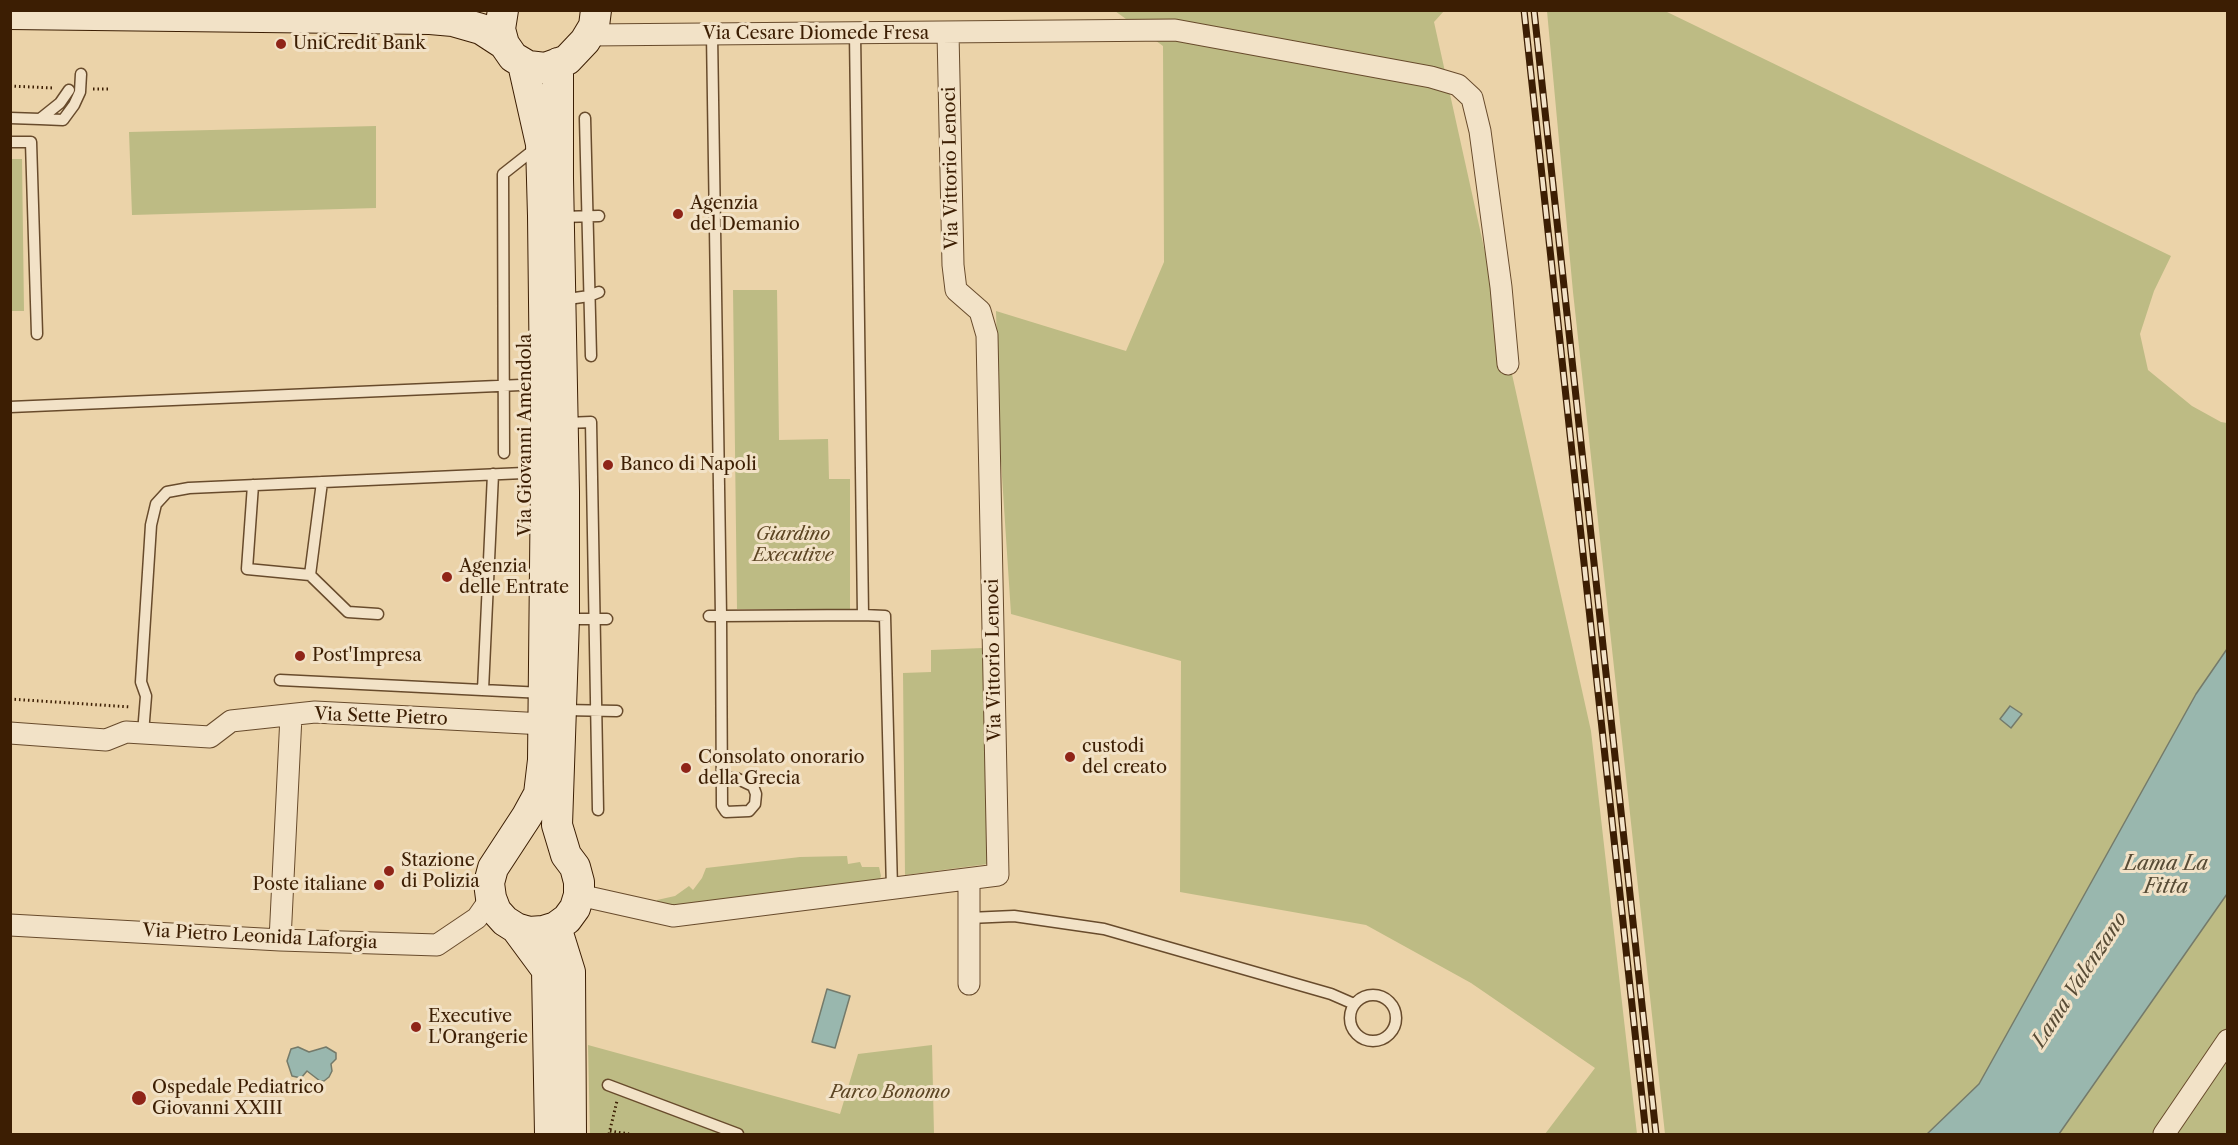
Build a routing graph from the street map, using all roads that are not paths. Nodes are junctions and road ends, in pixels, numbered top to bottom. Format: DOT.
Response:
graph roads {
  1 [pos="503,10"];
  2 [pos="10,14"];
  3 [pos="593,23"];
  4 [pos="855,33"];
  5 [pos="948,33"];
  6 [pos="712,34"];
  7 [pos="514,54"];
  8 [pos="558,63"];
  9 [pos="81,74"];
  10 [pos="69,90"];
  11 [pos="10,118"];
  12 [pos="585,118"];
  13 [pos="40,119"];
  14 [pos="10,142"];
  15 [pos="541,144"];
  16 [pos="572,178"];
  17 [pos="715,290"];
  18 [pos="703,291"];
  19 [pos="583,296"];
  20 [pos="37,334"];
  21 [pos="591,356"];
  22 [pos="1508,364"];
  23 [pos="546,384"];
  24 [pos="504,385"];
  25 [pos="10,407"];
  26 [pos="504,453"];
  27 [pos="493,474"];
  28 [pos="322,482"];
  29 [pos="253,485"];
  30 [pos="572,488"];
  31 [pos="578,559"];
  32 [pos="310,575"];
  33 [pos="378,614"];
  34 [pos="863,615"];
  35 [pos="709,616"];
  36 [pos="722,616"];
  37 [pos="564,619"];
  38 [pos="594,619"];
  39 [pos="607,619"];
  40 [pos="280,680"];
  41 [pos="483,690"];
  42 [pos="549,709"];
  43 [pos="596,711"];
  44 [pos="617,711"];
  45 [pos="291,716"];
  46 [pos="10,733"];
  47 [pos="143,733"];
  48 [pos="722,778"];
  49 [pos="598,810"];
  50 [pos="566,855"];
  51 [pos="502,856"];
  52 [pos="969,879"];
  53 [pos="892,889"];
  54 [pos="579,895"];
  55 [pos="490,898"];
  56 [pos="969,918"];
  57 [pos="10,924"];
  58 [pos="556,927"];
  59 [pos="516,928"];
  60 [pos="280,940"];
  61 [pos="969,984"];
  62 [pos="1354,1004"];
  63 [pos="2228,1040"];
  64 [pos="608,1085"];
  65 [pos="550,1134"];
  66 [pos="571,1134"];
  67 [pos="738,1134"];
  68 [pos="2164,1134"];
  1 -- 7 [label="main road, Via Giovanni Amendola"];
  2 -- 7 [label="main road"];
  3 -- 6 [label="street, Via Cesare Diomede Fresa"];
  3 -- 8 [label="main road"];
  4 -- 5 [label="street, Via Cesare Diomede Fresa"];
  4 -- 6 [label="street, Via Cesare Diomede Fresa"];
  4 -- 34 [label="lane"];
  5 -- 22 [label="street, Via Cesare Diomede Fresa"];
  5 -- 52 [label="street, Via Vittorio Lenoci"];
  6 -- 17 [label="lane"];
  7 -- 8 [label="main road"];
  7 -- 15 [label="main road, Via Giovanni Amendola"];
  8 -- 16 [label="main road, Via Giovanni Amendola"];
  9 -- 13 [label="lane"];
  10 -- 13 [label="lane"];
  11 -- 13 [label="lane"];
  12 -- 16 [label="lane"];
  14 -- 20 [label="lane"];
  15 -- 23 [label="main road, Via Giovanni Amendola"];
  15 -- 24 [label="lane"];
  16 -- 19 [label="main road, Via Giovanni Amendola"];
  17 -- 18 [label="lane"];
  17 -- 36 [label="lane"];
  19 -- 21 [label="lane"];
  19 -- 30 [label="main road, Via Giovanni Amendola"];
  23 -- 24 [label="lane"];
  23 -- 30 [label="main road, Via Giovanni Amendola"];
  24 -- 25 [label="lane"];
  24 -- 26 [label="lane"];
  27 -- 28 [label="lane"];
  27 -- 30 [label="lane"];
  27 -- 41 [label="lane"];
  28 -- 29 [label="lane"];
  28 -- 32 [label="lane"];
  29 -- 32 [label="lane"];
  29 -- 47 [label="lane"];
  30 -- 31 [label="main road, Via Giovanni Amendola"];
  30 -- 42 [label="main road, Via Giovanni Amendola"];
  31 -- 37 [label="main road, Via Giovanni Amendola"];
  31 -- 38 [label="lane"];
  32 -- 33 [label="lane"];
  34 -- 36 [label="lane"];
  34 -- 53 [label="lane"];
  35 -- 36 [label="lane"];
  36 -- 48 [label="lane"];
  37 -- 38 [label="lane"];
  37 -- 42 [label="main road, Via Giovanni Amendola"];
  38 -- 39 [label="lane"];
  38 -- 43 [label="lane"];
  40 -- 41 [label="lane"];
  41 -- 42 [label="lane"];
  42 -- 43 [label="lane"];
  42 -- 45 [label="street, Via Sette Pietro"];
  42 -- 50 [label="main road, Via Giovanni Amendola"];
  42 -- 51 [label="main road, Via Giovanni Amendola"];
  43 -- 44 [label="lane"];
  43 -- 49 [label="lane"];
  45 -- 47 [label="street, Via Sette Pietro"];
  45 -- 60 [label="street"];
  46 -- 47 [label="street, Via Sette Pietro"];
  50 -- 51 [label="main road"];
  50 -- 54 [label="main road, Via Giovanni Amendola"];
  51 -- 55 [label="main road, Via Giovanni Amendola"];
  52 -- 53 [label="street, Via Vittorio Lenoci"];
  52 -- 56 [label="street"];
  53 -- 54 [label="street, Via Vittorio Lenoci"];
  54 -- 58 [label="main road"];
  55 -- 59 [label="main road"];
  55 -- 60 [label="street, Via Pietro Leonida Laforgia"];
  56 -- 61 [label="street"];
  56 -- 62 [label="lane"];
  57 -- 60 [label="street, Via Pietro Leonida Laforgia"];
  58 -- 59 [label="main road"];
  58 -- 66 [label="main road"];
  59 -- 65 [label="main road"];
  62 -- 62 [label="lane"];
  63 -- 68 [label="street"];
  64 -- 67 [label="lane"];
}
